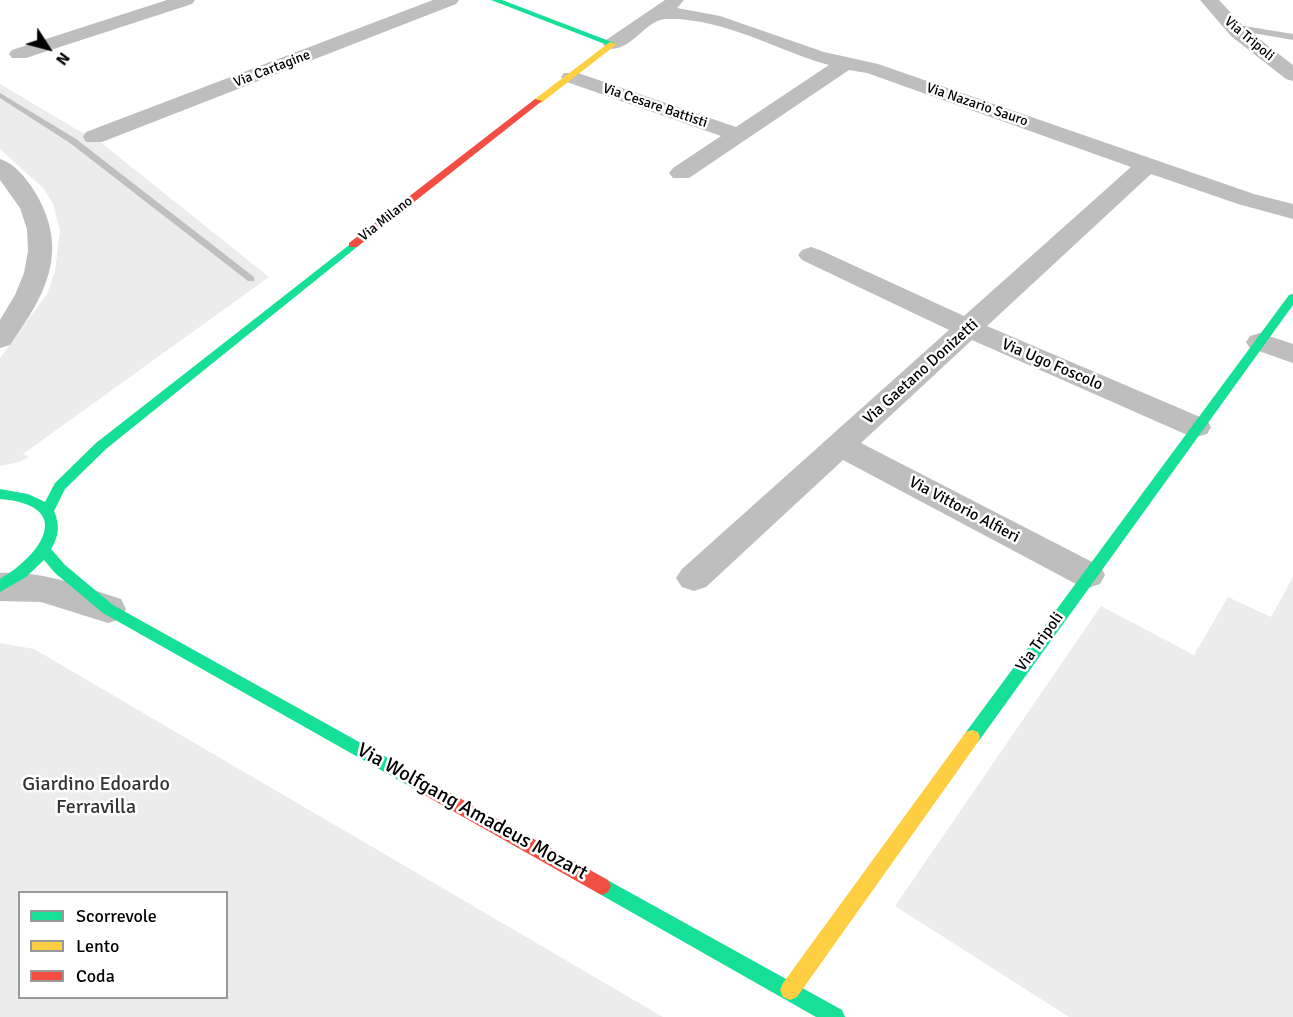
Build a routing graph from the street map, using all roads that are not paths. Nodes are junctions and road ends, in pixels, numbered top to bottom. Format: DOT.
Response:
graph roads {
  1 [pos="186,0"];
  2 [pos="450,0"];
  3 [pos="495,0"];
  4 [pos="677,0"];
  5 [pos="1209,0"];
  6 [pos="658,13"];
  7 [pos="1232,27"];
  8 [pos="1293,37"];
  9 [pos="613,44"];
  10 [pos="19,54"];
  11 [pos="843,65"];
  12 [pos="1293,75"];
  13 [pos="571,77"];
  14 [pos="738,135"];
  15 [pos="94,137"];
  16 [pos="1148,164"];
  17 [pos="0,166"];
  18 [pos="681,173"];
  19 [pos="1293,212"];
  20 [pos="811,255"];
  21 [pos="1293,297"];
  22 [pos="969,329"];
  23 [pos="0,339"];
  24 [pos="1260,342"];
  25 [pos="1293,354"];
  26 [pos="1196,427"];
  27 [pos="101,446"];
  28 [pos="841,446"];
  29 [pos="57,469"];
  30 [pos="28,483"];
  31 [pos="4,493"];
  32 [pos="48,510"];
  33 [pos="44,549"];
  34 [pos="1088,574"];
  35 [pos="694,578"];
  36 [pos="0,586"];
  37 [pos="108,609"];
  38 [pos="790,990"];
  39 [pos="835,1017"];
  1 -- 10 [label="street"];
  2 -- 15 [label="street, Via Cartagine"];
  3 -- 9 [label="street"];
  4 -- 6 [label="street, Via Milano"];
  5 -- 7 [label="street, Via Tripoli"];
  6 -- 9 [label="street, Via Milano"];
  6 -- 11 [label="street, Via Nazario Sauro"];
  7 -- 8 [label="lane"];
  7 -- 12 [label="street, Via Tripoli"];
  9 -- 13 [label="street, Via Milano"];
  11 -- 14 [label="street, Via Cesare Battisti"];
  11 -- 16 [label="street, Via Nazario Sauro"];
  13 -- 14 [label="street, Via Cesare Battisti"];
  13 -- 27 [label="street, Via Milano"];
  14 -- 18 [label="street, Via Cesare Battisti"];
  16 -- 19 [label="street, Via Nazario Sauro"];
  16 -- 22 [label="street, Via Gaetano Donizetti"];
  17 -- 23 [label="street"];
  20 -- 22 [label="street, Via Ugo Foscolo"];
  21 -- 24 [label="street, Via Tripoli"];
  22 -- 26 [label="street, Via Ugo Foscolo"];
  22 -- 28 [label="street, Via Gaetano Donizetti"];
  24 -- 25 [label="street"];
  24 -- 26 [label="street, Via Tripoli"];
  26 -- 34 [label="street, Via Tripoli"];
  27 -- 29 [label="street, Via Milano"];
  27 -- 32 [label="street, Via Milano"];
  28 -- 34 [label="street, Via Vittorio Alfieri"];
  28 -- 35 [label="street, Via Gaetano Donizetti"];
  30 -- 31 [label="street"];
  31 -- 32 [label="street"];
  32 -- 33 [label="street"];
  33 -- 36 [label="street"];
  33 -- 37 [label="street, Via Wolfgang Amadeus Mozart"];
  34 -- 38 [label="street, Via Tripoli"];
  36 -- 37 [label="street, Via Wolfgang Amadeus Mozart"];
  37 -- 38 [label="street, Via Wolfgang Amadeus Mozart"];
  38 -- 39 [label="street, Via Wolfgang Amadeus Mozart"];
}
